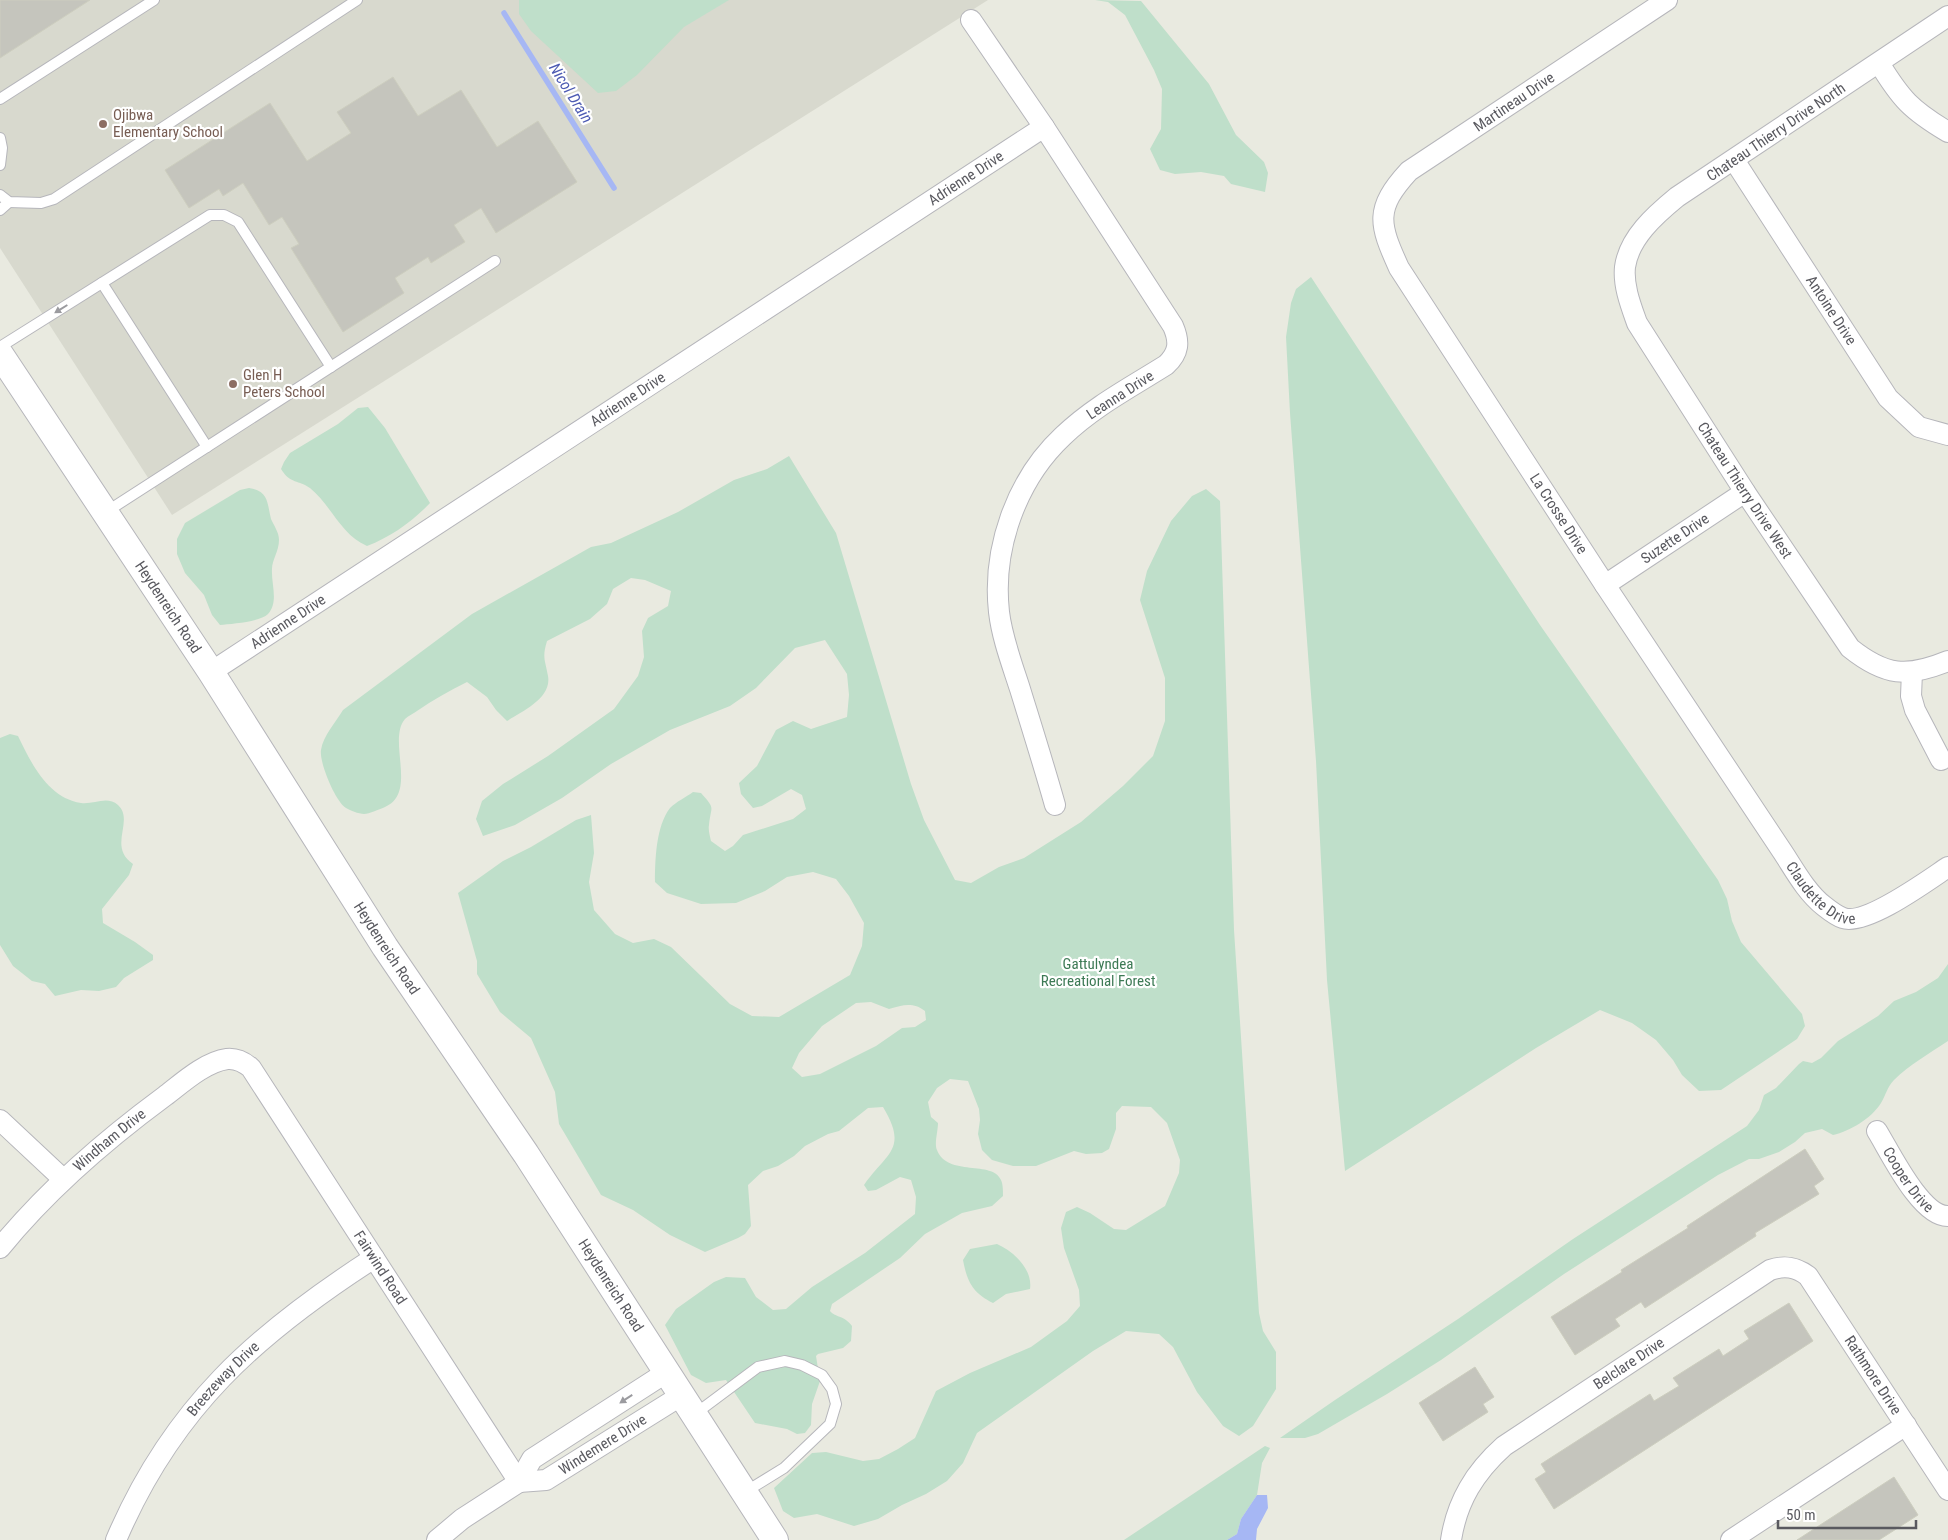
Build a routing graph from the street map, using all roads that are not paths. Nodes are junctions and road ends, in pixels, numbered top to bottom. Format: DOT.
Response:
graph roads {
  1 [pos="154,0"];
  2 [pos="358,0"];
  3 [pos="1667,0"];
  4 [pos="1948,16"];
  5 [pos="971,20"];
  6 [pos="1879,63"];
  7 [pos="0,99"];
  8 [pos="1044,127"];
  9 [pos="1948,132"];
  10 [pos="0,138"];
  11 [pos="1734,160"];
  12 [pos="0,165"];
  13 [pos="0,195"];
  14 [pos="9,202"];
  15 [pos="0,210"];
  16 [pos="1383,223"];
  17 [pos="495,261"];
  18 [pos="1625,266"];
  19 [pos="102,283"];
  20 [pos="0,348"];
  21 [pos="0,354"];
  22 [pos="331,367"];
  23 [pos="1948,435"];
  24 [pos="207,447"];
  25 [pos="1745,492"];
  26 [pos="105,512"];
  27 [pos="1605,585"];
  28 [pos="1948,661"];
  29 [pos="211,672"];
  30 [pos="1912,672"];
  31 [pos="1941,760"];
  32 [pos="1747,799"];
  33 [pos="1055,805"];
  34 [pos="1948,867"];
  35 [pos="237,1060"];
  36 [pos="0,1120"];
  37 [pos="1877,1130"];
  38 [pos="63,1179"];
  39 [pos="1948,1216"];
  40 [pos="0,1248"];
  41 [pos="374,1258"];
  42 [pos="1790,1267"];
  43 [pos="667,1372"];
  44 [pos="688,1405"];
  45 [pos="1906,1425"];
  46 [pos="519,1482"];
  47 [pos="1948,1490"];
  48 [pos="744,1492"];
  49 [pos="116,1540"];
  50 [pos="437,1540"];
  51 [pos="776,1540"];
  52 [pos="1451,1540"];
  53 [pos="1732,1540"];
  1 -- 7 [label="lane"];
  2 -- 14 [label="lane"];
  3 -- 16 [label="street, Martineau Drive"];
  4 -- 6 [label="street, Chateau Thierry Drive North"];
  5 -- 8 [label="street, Leanna Drive"];
  6 -- 9 [label="street"];
  6 -- 11 [label="street, Chateau Thierry Drive North"];
  8 -- 29 [label="street, Adrienne Drive"];
  8 -- 33 [label="street, Leanna Drive"];
  10 -- 12 [label="lane"];
  11 -- 18 [label="street, Chateau Thierry Drive North"];
  11 -- 23 [label="street, Antoine Drive"];
  13 -- 14 [label="lane"];
  14 -- 15 [label="lane"];
  16 -- 27 [label="street, La Crosse Drive"];
  17 -- 22 [label="lane"];
  18 -- 25 [label="street, Chateau Thierry Drive West"];
  19 -- 20 [label="lane, one-way"];
  19 -- 22 [label="lane"];
  19 -- 24 [label="lane"];
  21 -- 26 [label="street, Heydenreich Road"];
  22 -- 24 [label="lane"];
  24 -- 26 [label="lane"];
  25 -- 27 [label="street, Suzette Drive"];
  25 -- 30 [label="street, Chateau Thierry Drive West"];
  26 -- 29 [label="street, Heydenreich Road"];
  27 -- 32 [label="street, La Crosse Drive"];
  28 -- 30 [label="street, Chateau Thierry Drive West"];
  29 -- 43 [label="street, Heydenreich Road"];
  30 -- 31 [label="street"];
  32 -- 34 [label="street, Claudette Drive"];
  35 -- 38 [label="street, Windham Drive"];
  35 -- 41 [label="street, Fairwind Road"];
  36 -- 38 [label="street"];
  37 -- 39 [label="street, Cooper Drive"];
  38 -- 40 [label="street, Windham Drive"];
  41 -- 46 [label="street, Fairwind Road"];
  41 -- 49 [label="street, Breezeway Drive"];
  42 -- 45 [label="street, Rathmore Drive"];
  42 -- 52 [label="street, Belclare Drive"];
  43 -- 44 [label="street, Heydenreich Road"];
  43 -- 46 [label="street, Windemere Drive, one-way"];
  44 -- 46 [label="street, Windemere Drive"];
  44 -- 48 [label="street, Heydenreich Road"];
  44 -- 48 [label="lane"];
  45 -- 47 [label="street, Rathmore Drive"];
  45 -- 53 [label="street"];
  46 -- 50 [label="street, Windemere Drive"];
  48 -- 51 [label="street, Heydenreich Road"];
}
